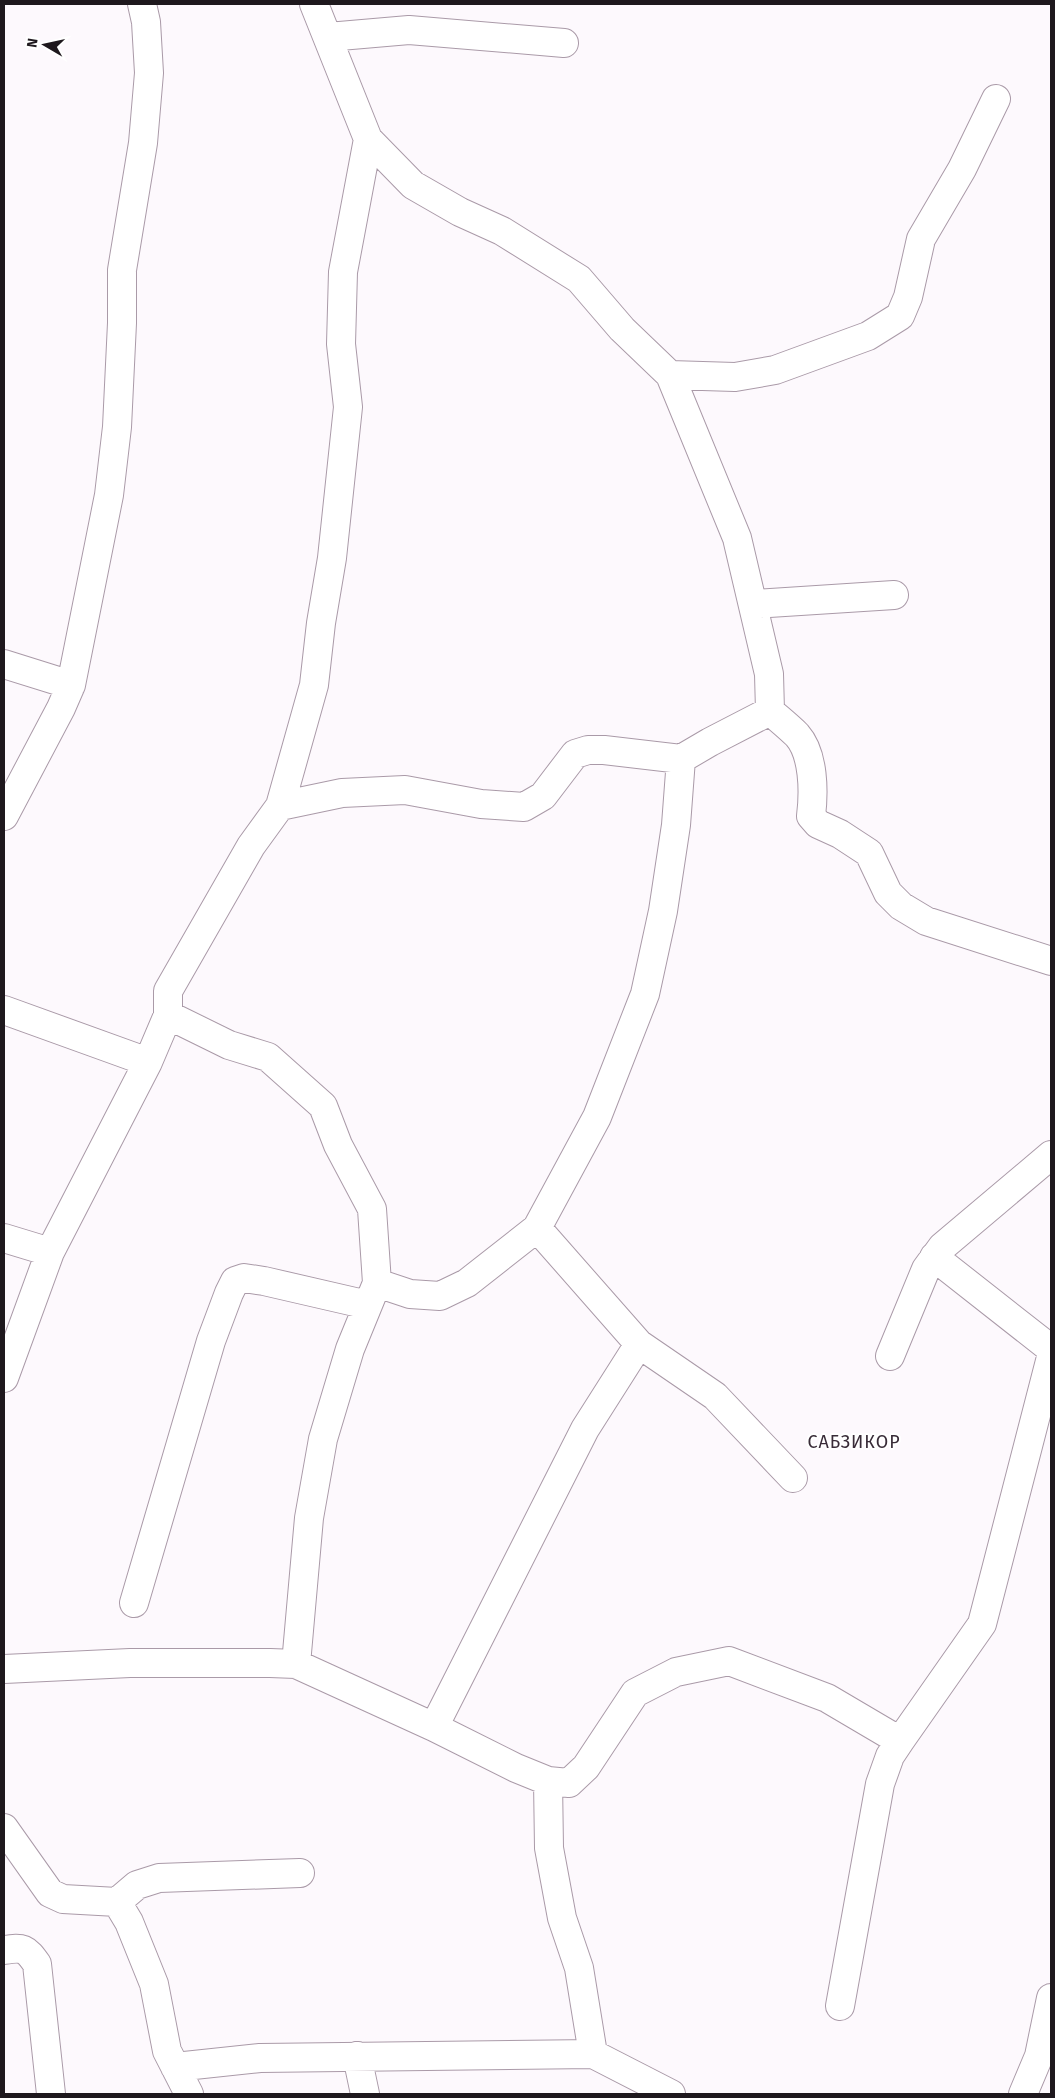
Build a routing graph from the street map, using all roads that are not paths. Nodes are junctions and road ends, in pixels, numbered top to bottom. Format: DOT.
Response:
graph roads {
  1 [pos="142,4"];
  2 [pos="314,4"];
  3 [pos="328,37"];
  4 [pos="564,43"];
  5 [pos="996,99"];
  6 [pos="368,139"];
  7 [pos="670,375"];
  8 [pos="894,595"];
  9 [pos="753,604"];
  10 [pos="4,664"];
  11 [pos="71,685"];
  12 [pos="770,711"];
  13 [pos="681,759"];
  14 [pos="280,806"];
  15 [pos="4,816"];
  16 [pos="1051,961"];
  17 [pos="4,1010"];
  18 [pos="168,1016"];
  19 [pos="148,1062"];
  20 [pos="1051,1155"];
  21 [pos="537,1228"];
  22 [pos="4,1238"];
  23 [pos="50,1252"];
  24 [pos="934,1258"];
  25 [pos="373,1294"];
  26 [pos="639,1344"];
  27 [pos="1051,1349"];
  28 [pos="890,1356"];
  29 [pos="1051,1357"];
  30 [pos="4,1378"];
  31 [pos="793,1478"];
  32 [pos="134,1602"];
  33 [pos="296,1664"];
  34 [pos="4,1669"];
  35 [pos="434,1727"];
  36 [pos="900,1741"];
  37 [pos="548,1781"];
  38 [pos="4,1828"];
  39 [pos="300,1873"];
  40 [pos="117,1902"];
  41 [pos="4,1950"];
  42 [pos="1051,1998"];
  43 [pos="840,2006"];
  44 [pos="593,2054"];
  45 [pos="357,2056"];
  46 [pos="175,2067"];
  47 [pos="51,2094"];
  48 [pos="189,2094"];
  49 [pos="365,2094"];
  50 [pos="671,2094"];
  51 [pos="1023,2094"];
  1 -- 11 [label="street"];
  2 -- 3 [label="street"];
  3 -- 4 [label="street"];
  3 -- 6 [label="street"];
  5 -- 7 [label="street"];
  6 -- 7 [label="street"];
  6 -- 14 [label="street"];
  7 -- 9 [label="street"];
  8 -- 9 [label="street"];
  9 -- 12 [label="street"];
  10 -- 11 [label="street"];
  11 -- 15 [label="street"];
  12 -- 13 [label="street"];
  12 -- 16 [label="street"];
  13 -- 14 [label="street"];
  13 -- 21 [label="street"];
  14 -- 18 [label="street"];
  17 -- 19 [label="street"];
  18 -- 19 [label="street"];
  18 -- 25 [label="street"];
  19 -- 23 [label="street"];
  20 -- 24 [label="street"];
  21 -- 25 [label="street"];
  21 -- 26 [label="street"];
  22 -- 23 [label="street"];
  23 -- 30 [label="street"];
  24 -- 27 [label="street"];
  24 -- 28 [label="street"];
  25 -- 32 [label="street"];
  25 -- 33 [label="street"];
  26 -- 31 [label="street"];
  26 -- 35 [label="street"];
  29 -- 36 [label="street"];
  33 -- 34 [label="street"];
  33 -- 35 [label="street"];
  35 -- 37 [label="street"];
  36 -- 37 [label="street"];
  36 -- 43 [label="street"];
  37 -- 44 [label="street"];
  38 -- 40 [label="street"];
  39 -- 40 [label="street"];
  40 -- 46 [label="street"];
  41 -- 47 [label="street"];
  42 -- 51 [label="street"];
  44 -- 45 [label="street"];
  44 -- 50 [label="street"];
  45 -- 46 [label="street"];
  45 -- 49 [label="street"];
  46 -- 48 [label="street"];
}
